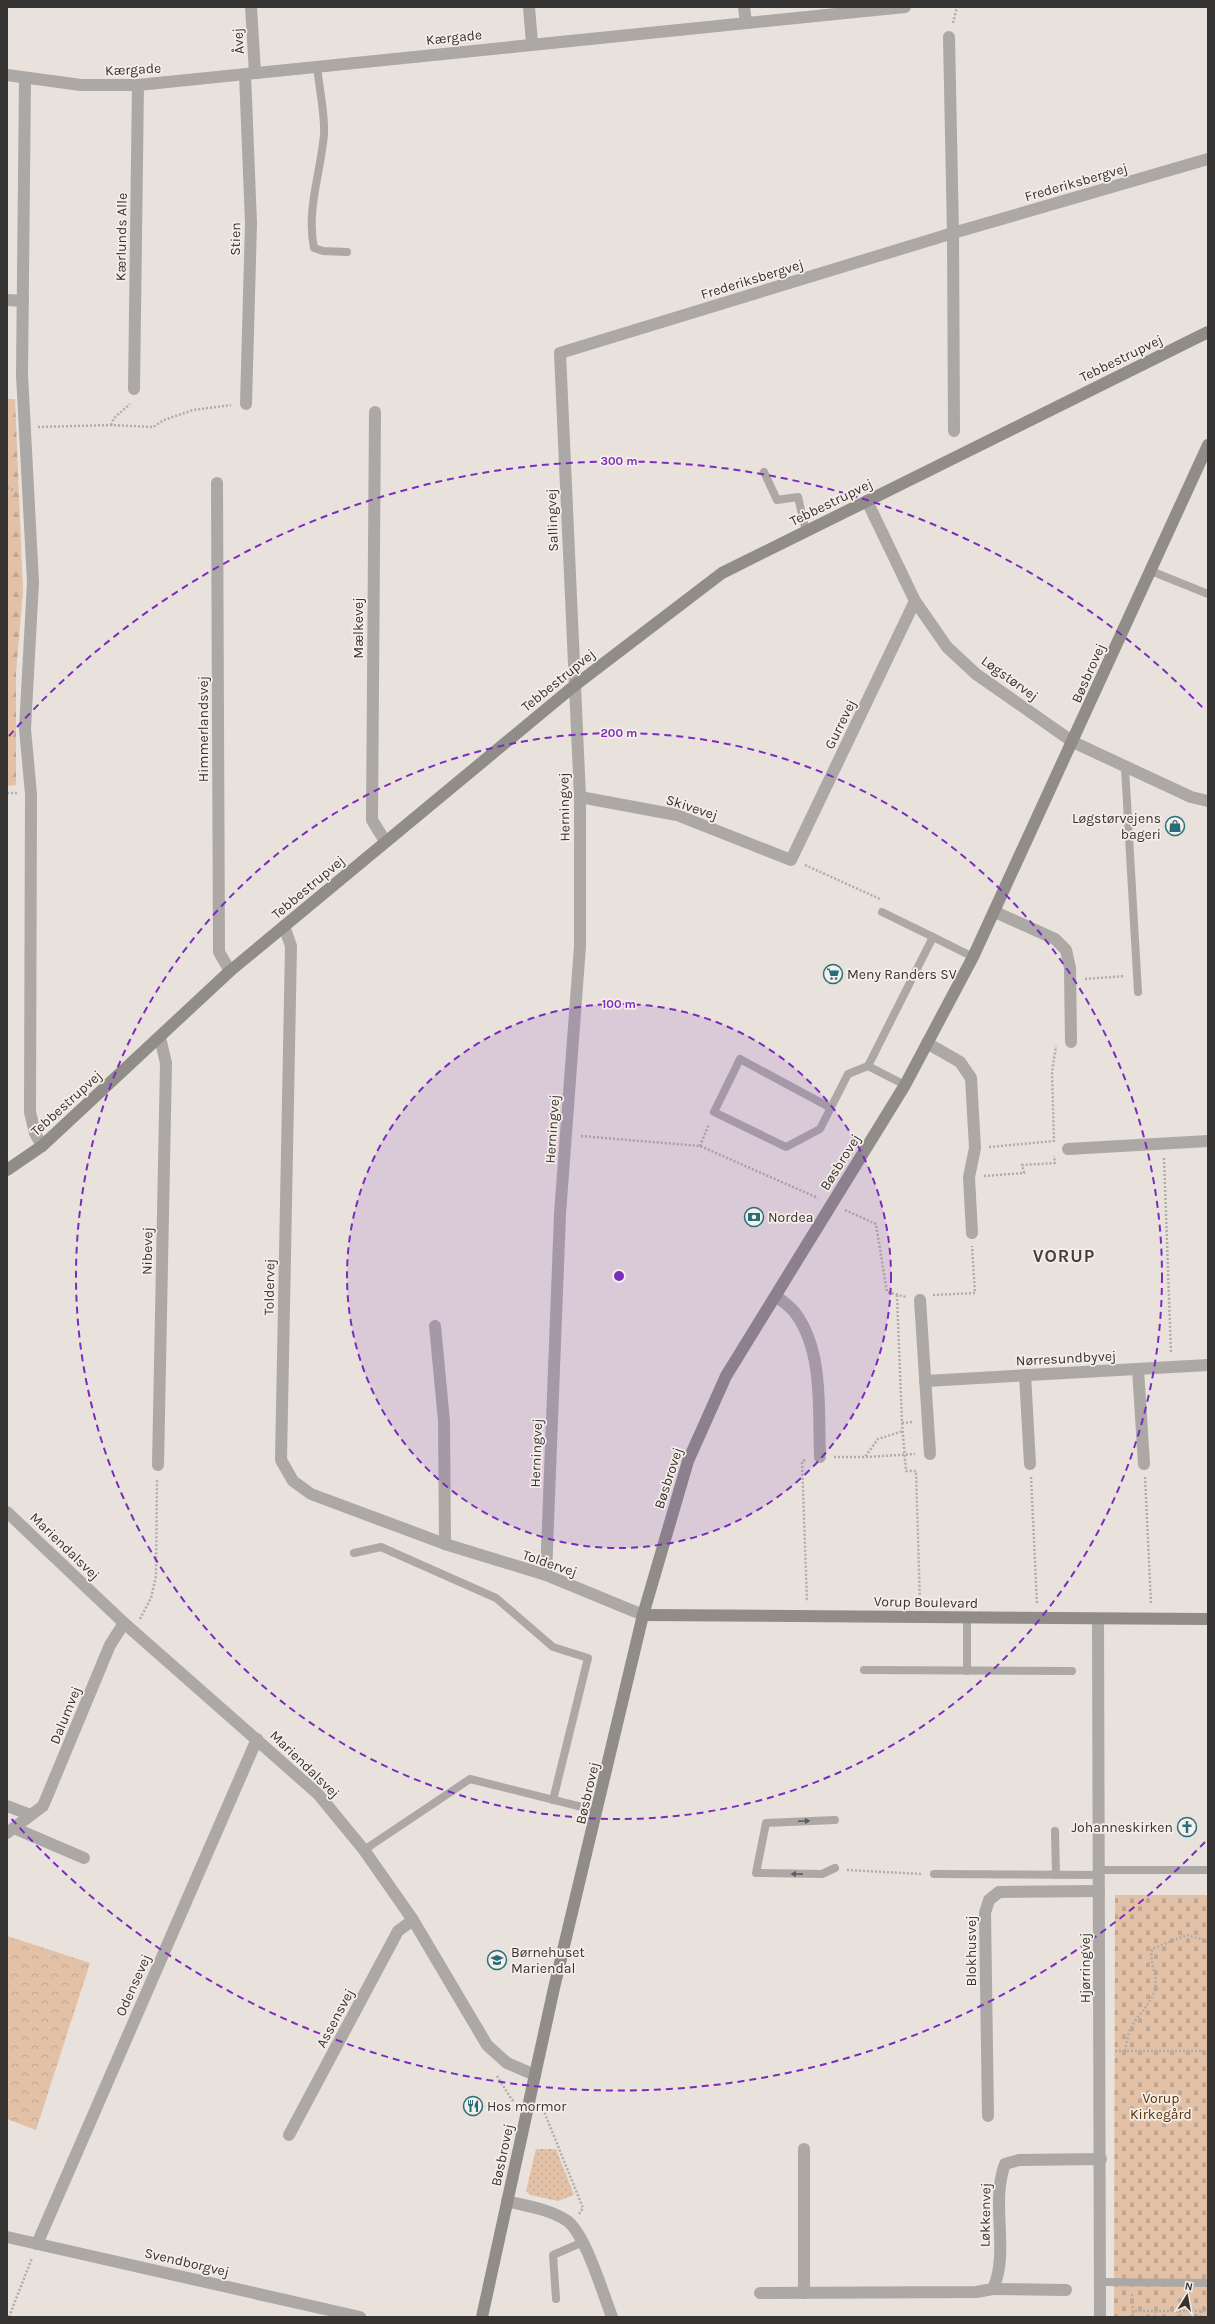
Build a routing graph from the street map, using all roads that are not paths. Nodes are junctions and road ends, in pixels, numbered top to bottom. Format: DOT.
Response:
graph roads {
  1 [pos="251,7"];
  2 [pos="529,7"];
  3 [pos="744,7"];
  4 [pos="905,7"];
  5 [pos="746,23"];
  6 [pos="949,37"];
  7 [pos="532,43"];
  8 [pos="317,66"];
  9 [pos="250,73"];
  10 [pos="7,75"];
  11 [pos="25,79"];
  12 [pos="138,85"];
  13 [pos="1208,159"];
  14 [pos="953,233"];
  15 [pos="347,252"];
  16 [pos="7,300"];
  17 [pos="23,301"];
  18 [pos="1208,332"];
  19 [pos="560,353"];
  20 [pos="134,394"];
  21 [pos="246,404"];
  22 [pos="375,412"];
  23 [pos="954,431"];
  24 [pos="1208,445"];
  25 [pos="764,472"];
  26 [pos="217,483"];
  27 [pos="867,501"];
  28 [pos="806,531"];
  29 [pos="1151,571"];
  30 [pos="1208,594"];
  31 [pos="915,601"];
  32 [pos="574,686"];
  33 [pos="1073,742"];
  34 [pos="1125,768"];
  35 [pos="580,796"];
  36 [pos="1208,802"];
  37 [pos="385,841"];
  38 [pos="792,860"];
  39 [pos="882,912"];
  40 [pos="995,912"];
  41 [pos="284,926"];
  42 [pos="933,937"];
  43 [pos="973,957"];
  44 [pos="230,971"];
  45 [pos="1138,992"];
  46 [pos="160,1038"];
  47 [pos="1071,1042"];
  48 [pos="927,1043"];
  49 [pos="868,1066"];
  50 [pos="905,1085"];
  51 [pos="831,1108"];
  52 [pos="1208,1141"];
  53 [pos="42,1146"];
  54 [pos="1068,1149"];
  55 [pos="7,1170"];
  56 [pos="972,1233"];
  57 [pos="776,1296"];
  58 [pos="920,1300"];
  59 [pos="435,1326"];
  60 [pos="1208,1365"];
  61 [pos="1138,1369"];
  62 [pos="1025,1375"];
  63 [pos="925,1381"];
  64 [pos="930,1454"];
  65 [pos="820,1457"];
  66 [pos="1030,1464"];
  67 [pos="1144,1464"];
  68 [pos="158,1465"];
  69 [pos="7,1512"];
  70 [pos="445,1544"];
  71 [pos="354,1553"];
  72 [pos="546,1575"];
  73 [pos="644,1615"];
  74 [pos="967,1618"];
  75 [pos="1098,1619"];
  76 [pos="1208,1619"];
  77 [pos="128,1627"];
  78 [pos="864,1670"];
  79 [pos="967,1671"];
  80 [pos="1072,1671"];
  81 [pos="257,1739"];
  82 [pos="553,1800"];
  83 [pos="7,1806"];
  84 [pos="598,1811"];
  85 [pos="31,1815"];
  86 [pos="835,1820"];
  87 [pos="10,1830"];
  88 [pos="1054,1831"];
  89 [pos="364,1850"];
  90 [pos="84,1858"];
  91 [pos="835,1868"];
  92 [pos="1208,1870"];
  93 [pos="1100,1872"];
  94 [pos="934,1874"];
  95 [pos="1056,1875"];
  96 [pos="1099,1892"];
  97 [pos="413,1920"];
  98 [pos="535,2075"];
  99 [pos="988,2116"];
  100 [pos="289,2135"];
  101 [pos="804,2149"];
  102 [pos="1101,2160"];
  103 [pos="507,2201"];
  104 [pos="7,2237"];
  105 [pos="583,2242"];
  106 [pos="37,2244"];
  107 [pos="1101,2282"];
  108 [pos="1208,2283"];
  109 [pos="993,2289"];
  110 [pos="1066,2290"];
  111 [pos="760,2293"];
  112 [pos="804,2293"];
  113 [pos="556,2299"];
  114 [pos="360,2317"];
  115 [pos="482,2317"];
  116 [pos="612,2317"];
  117 [pos="1100,2317"];
  1 -- 9 [label="street, Åvej"];
  2 -- 7 [label="street"];
  3 -- 5 [label="street"];
  4 -- 5 [label="street, Kærgade"];
  5 -- 7 [label="street, Kærgade"];
  6 -- 14 [label="street"];
  7 -- 8 [label="street, Kærgade"];
  8 -- 9 [label="street, Kærgade"];
  8 -- 15 [label="lane"];
  9 -- 12 [label="street, Kærgade"];
  9 -- 21 [label="street, Stien"];
  10 -- 11 [label="street, Kærgade"];
  11 -- 12 [label="street, Kærgade"];
  11 -- 17 [label="street"];
  12 -- 20 [label="street, Kærlunds Alle"];
  13 -- 14 [label="street, Frederiksbergvej"];
  14 -- 19 [label="street, Frederiksbergvej"];
  14 -- 23 [label="street"];
  16 -- 17 [label="street"];
  17 -- 53 [label="street"];
  18 -- 27 [label="street, Tebbestrupvej"];
  19 -- 32 [label="street, Sallingvej"];
  22 -- 37 [label="street, Mælkevej"];
  24 -- 29 [label="street, Bøsbrovej"];
  25 -- 28 [label="lane"];
  26 -- 44 [label="street, Himmerlandsvej"];
  27 -- 28 [label="street, Tebbestrupvej"];
  27 -- 31 [label="street, Løgstørvej"];
  28 -- 32 [label="street, Tebbestrupvej"];
  29 -- 30 [label="lane"];
  29 -- 33 [label="street, Bøsbrovej"];
  31 -- 33 [label="street, Løgstørvej"];
  31 -- 38 [label="street, Gurrevej"];
  32 -- 35 [label="street, Herningvej"];
  32 -- 37 [label="street, Tebbestrupvej"];
  33 -- 34 [label="street, Løgstørvej"];
  33 -- 40 [label="street, Bøsbrovej"];
  34 -- 36 [label="street, Løgstørvej"];
  34 -- 45 [label="lane"];
  35 -- 38 [label="street, Skivevej"];
  35 -- 72 [label="street, Herningvej"];
  37 -- 41 [label="street, Tebbestrupvej"];
  39 -- 42 [label="lane"];
  40 -- 43 [label="street, Bøsbrovej"];
  40 -- 47 [label="street"];
  41 -- 44 [label="street, Tebbestrupvej"];
  41 -- 70 [label="street, Toldervej"];
  42 -- 43 [label="lane"];
  42 -- 49 [label="lane"];
  43 -- 48 [label="street, Bøsbrovej"];
  44 -- 46 [label="street, Tebbestrupvej"];
  46 -- 53 [label="street, Tebbestrupvej"];
  46 -- 68 [label="street, Nibevej"];
  48 -- 50 [label="street, Bøsbrovej"];
  48 -- 56 [label="street"];
  49 -- 50 [label="lane"];
  49 -- 51 [label="lane"];
  50 -- 57 [label="street, Bøsbrovej"];
  51 -- 51 [label="lane"];
  52 -- 54 [label="street"];
  53 -- 55 [label="street, Tebbestrupvej"];
  57 -- 65 [label="street"];
  57 -- 73 [label="street, Bøsbrovej"];
  58 -- 63 [label="street"];
  59 -- 70 [label="street"];
  60 -- 61 [label="street, Nørresundbyvej"];
  61 -- 62 [label="street, Nørresundbyvej"];
  61 -- 67 [label="street"];
  62 -- 63 [label="street, Nørresundbyvej"];
  62 -- 66 [label="street"];
  63 -- 64 [label="street"];
  69 -- 77 [label="street, Mariendalsvej"];
  70 -- 72 [label="street, Toldervej"];
  71 -- 82 [label="lane"];
  72 -- 73 [label="street, Toldervej"];
  73 -- 74 [label="street, Vorup Boulevard"];
  73 -- 84 [label="street, Bøsbrovej"];
  74 -- 75 [label="street, Vorup Boulevard"];
  74 -- 79 [label="lane"];
  75 -- 76 [label="street, Vorup Boulevard"];
  75 -- 93 [label="street, Hjørringvej"];
  77 -- 81 [label="street, Mariendalsvej"];
  77 -- 85 [label="street, Dalumvej"];
  78 -- 79 [label="lane"];
  79 -- 80 [label="lane"];
  81 -- 89 [label="street, Mariendalsvej"];
  81 -- 106 [label="street, Odensevej"];
  82 -- 84 [label="lane"];
  82 -- 89 [label="lane"];
  83 -- 85 [label="street"];
  84 -- 98 [label="street, Bøsbrovej"];
  85 -- 87 [label="street, Dalumvej"];
  91 -- 86 [label="lane, one-way"];
  87 -- 90 [label="street, Dalumvej"];
  88 -- 95 [label="lane"];
  89 -- 97 [label="street, Mariendalsvej"];
  92 -- 93 [label="lane"];
  93 -- 95 [label="lane"];
  93 -- 96 [label="street, Hjørringvej"];
  94 -- 95 [label="lane"];
  96 -- 99 [label="street, Blokhusvej"];
  96 -- 102 [label="street, Hjørringvej"];
  97 -- 98 [label="street, Mariendalsvej"];
  97 -- 100 [label="street, Assensvej"];
  98 -- 103 [label="street, Bøsbrovej"];
  101 -- 112 [label="street"];
  102 -- 107 [label="street, Hjørringvej"];
  102 -- 109 [label="street, Løkkenvej"];
  103 -- 105 [label="street"];
  103 -- 115 [label="street, Bøsbrovej"];
  104 -- 106 [label="street, Svendborgvej"];
  105 -- 113 [label="lane"];
  105 -- 116 [label="street"];
  106 -- 114 [label="street, Svendborgvej"];
  107 -- 108 [label="lane"];
  107 -- 117 [label="street, Hjørringvej"];
  109 -- 110 [label="street"];
  109 -- 112 [label="street"];
  111 -- 112 [label="street"];
}
